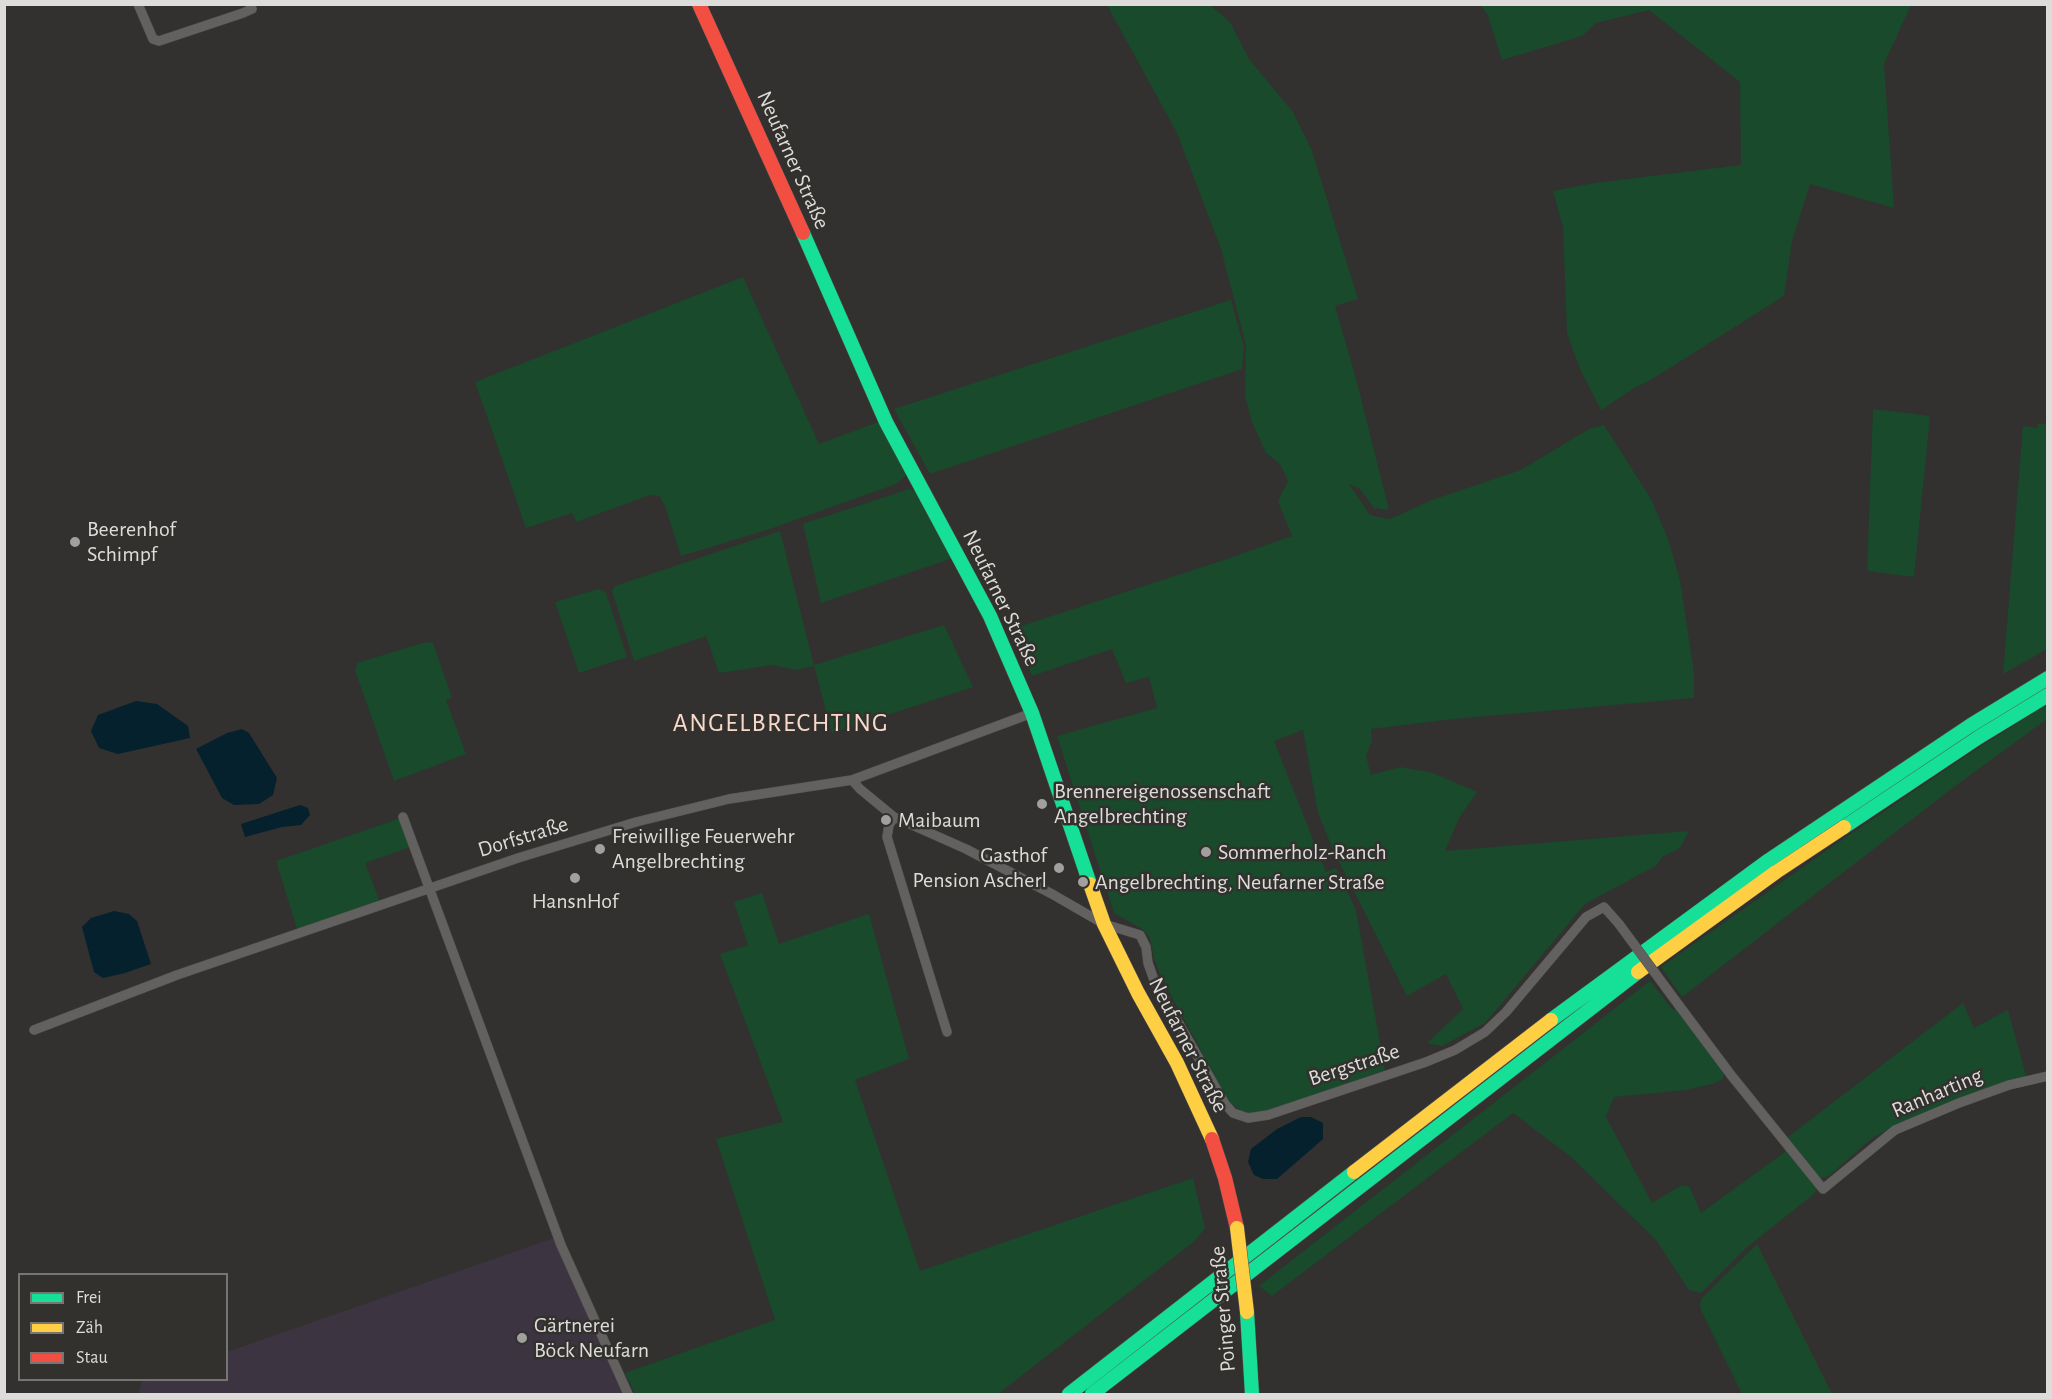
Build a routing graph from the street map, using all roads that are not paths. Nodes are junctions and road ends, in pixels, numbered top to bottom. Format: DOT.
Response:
graph roads {
  1 [pos="138,4"];
  2 [pos="699,4"];
  3 [pos="254,6"];
  4 [pos="2048,678"];
  5 [pos="2048,695"];
  6 [pos="1032,713"];
  7 [pos="852,780"];
  8 [pos="894,817"];
  9 [pos="403,818"];
  10 [pos="430,887"];
  11 [pos="1104,924"];
  12 [pos="34,1030"];
  13 [pos="947,1032"];
  14 [pos="2048,1076"];
  15 [pos="1823,1189"];
  16 [pos="1237,1224"];
  17 [pos="628,1395"];
  18 [pos="1069,1395"];
  19 [pos="1092,1395"];
  20 [pos="1252,1395"];
  1 -- 3 [label="street"];
  2 -- 6 [label="main road, Neufarner Straße"];
  4 -- 18 [label="main road"];
  5 -- 19 [label="main road"];
  6 -- 7 [label="street, Dorfstraße"];
  6 -- 11 [label="main road, Neufarner Straße"];
  7 -- 8 [label="street, Bergstraße"];
  7 -- 10 [label="street, Dorfstraße"];
  8 -- 11 [label="street, Bergstraße"];
  8 -- 13 [label="street"];
  9 -- 10 [label="street"];
  10 -- 12 [label="street, Dorfstraße"];
  10 -- 17 [label="street"];
  11 -- 15 [label="street, Bergstraße, bridge"];
  11 -- 16 [label="main road, Neufarner Straße"];
  14 -- 15 [label="street, Ranharting"];
  16 -- 20 [label="main road, Poinger Straße, bridge"];
}
